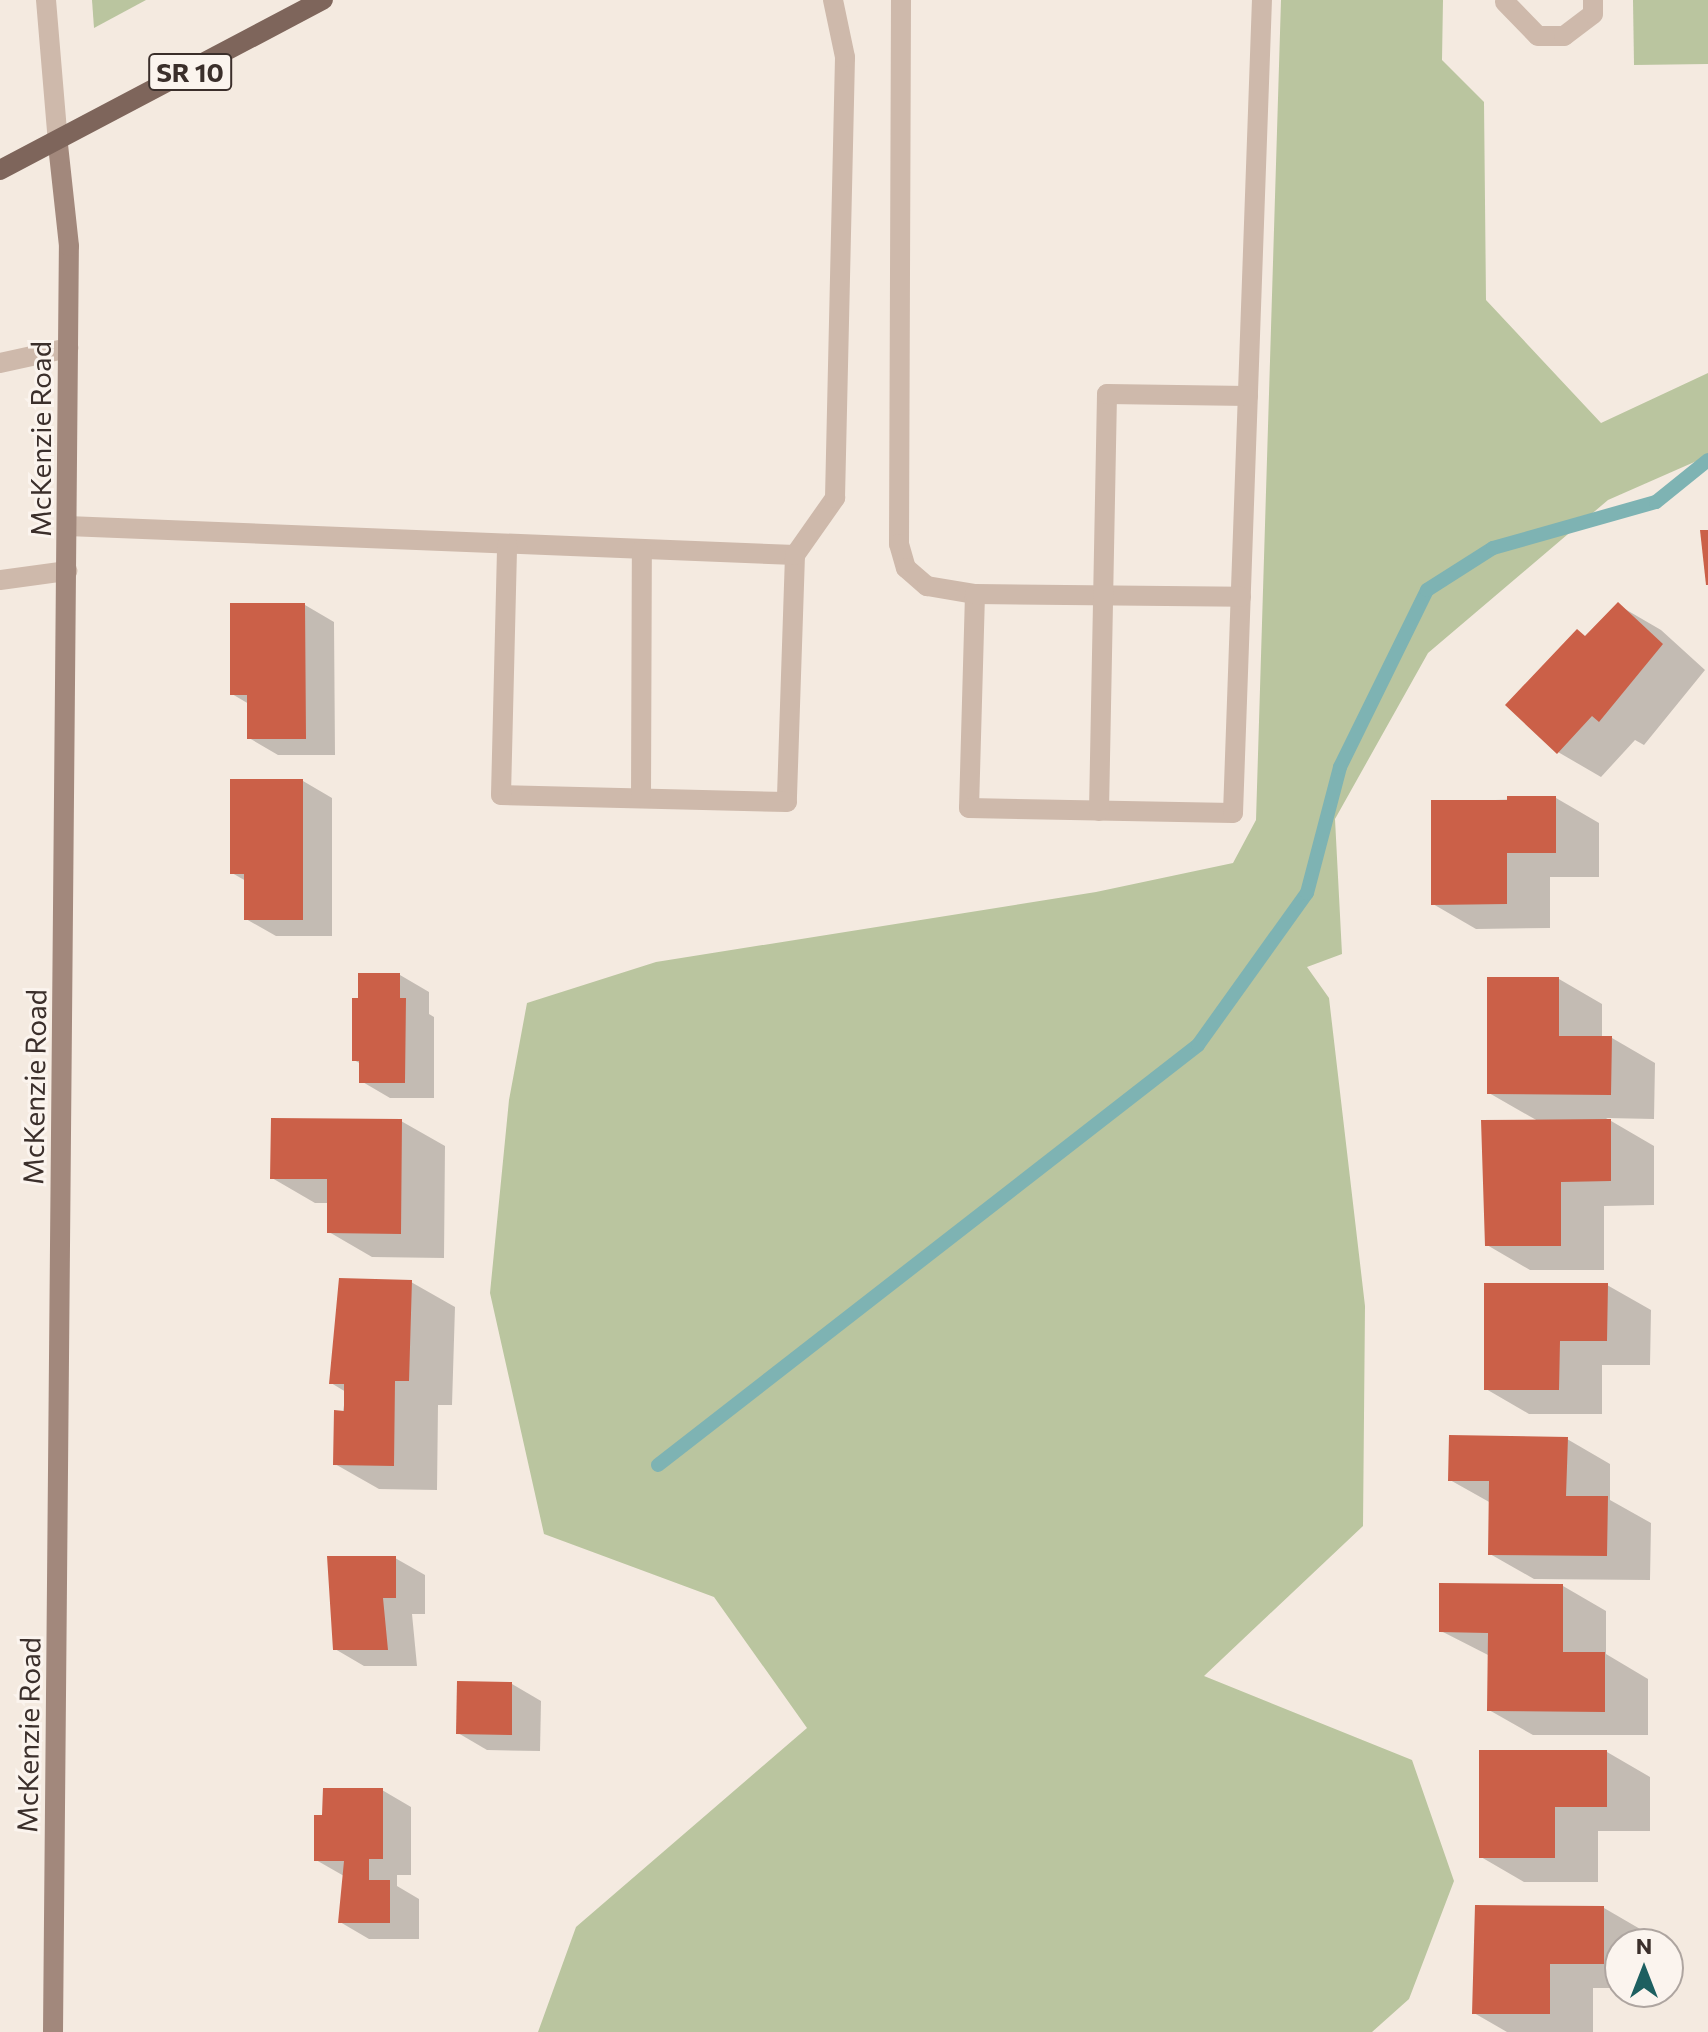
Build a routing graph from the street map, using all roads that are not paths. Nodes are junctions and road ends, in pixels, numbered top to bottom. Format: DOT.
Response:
graph roads {
  1 [pos="46,0"];
  2 [pos="323,0"];
  3 [pos="833,0"];
  4 [pos="901,0"];
  5 [pos="1262,0"];
  6 [pos="1593,0"];
  7 [pos="1505,2"];
  8 [pos="58,144"];
  9 [pos="0,170"];
  10 [pos="68,348"];
  11 [pos="0,363"];
  12 [pos="1248,396"];
  13 [pos="67,526"];
  14 [pos="507,545"];
  15 [pos="642,550"];
  16 [pos="795,555"];
  17 [pos="67,571"];
  18 [pos="0,580"];
  19 [pos="975,594"];
  20 [pos="1104,596"];
  21 [pos="1241,597"];
  22 [pos="641,798"];
  23 [pos="1099,811"];
  24 [pos="53,2032"];
  1 -- 8 [label="street"];
  2 -- 8 [label="main road, SR 10"];
  3 -- 16 [label="street"];
  4 -- 19 [label="street"];
  5 -- 12 [label="street"];
  6 -- 7 [label="street"];
  8 -- 9 [label="main road, SR 10"];
  8 -- 10 [label="street, McKenzie Road"];
  10 -- 11 [label="street"];
  10 -- 13 [label="street, McKenzie Road"];
  12 -- 20 [label="street"];
  12 -- 21 [label="street"];
  13 -- 14 [label="street"];
  13 -- 17 [label="street, McKenzie Road"];
  14 -- 15 [label="street"];
  14 -- 22 [label="street"];
  15 -- 16 [label="street"];
  15 -- 22 [label="street"];
  16 -- 22 [label="street"];
  17 -- 18 [label="street"];
  17 -- 24 [label="street, McKenzie Road"];
  19 -- 20 [label="street"];
  19 -- 23 [label="street"];
  20 -- 21 [label="street"];
  20 -- 23 [label="street"];
  21 -- 23 [label="street"];
}
